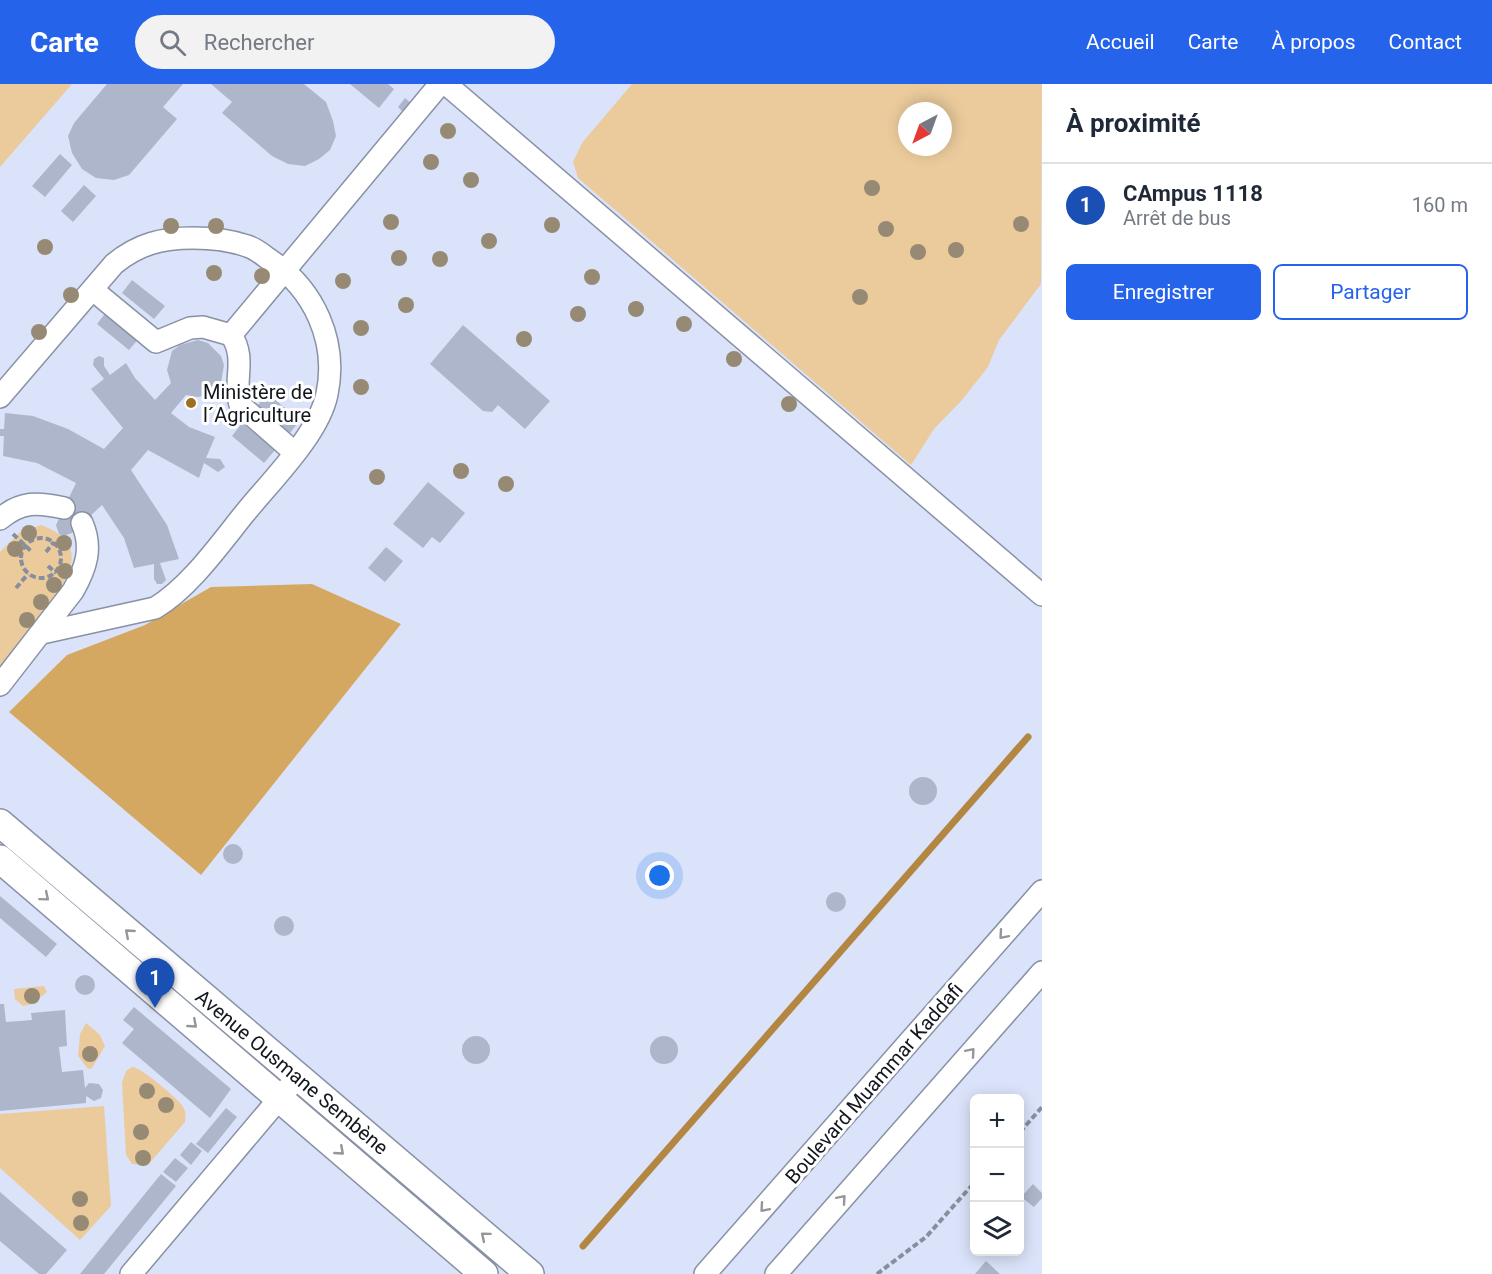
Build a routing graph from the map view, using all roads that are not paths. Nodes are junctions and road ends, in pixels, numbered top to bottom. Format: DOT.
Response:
graph roads {
  1 [pos="440,84"];
  2 [pos="446,84"];
  3 [pos="285,269"];
  4 [pos="93,290"];
  5 [pos="231,335"];
  6 [pos="0,397"];
  7 [pos="294,452"];
  8 [pos="64,508"];
  9 [pos="82,523"];
  10 [pos="4,524"];
  11 [pos="1042,595"];
  12 [pos="42,633"];
  13 [pos="0,685"];
  14 [pos="0,823"];
  15 [pos="0,859"];
  16 [pos="1042,891"];
  17 [pos="1042,972"];
  18 [pos="297,1078"];
  19 [pos="279,1098"];
  20 [pos="131,1274"];
  21 [pos="484,1274"];
  22 [pos="530,1274"];
  23 [pos="705,1274"];
  24 [pos="776,1274"];
  1 -- 3 [label="street"];
  2 -- 11 [label="street"];
  3 -- 4 [label="street"];
  3 -- 5 [label="street"];
  3 -- 7 [label="street"];
  4 -- 5 [label="street"];
  4 -- 6 [label="street"];
  5 -- 7 [label="street"];
  7 -- 12 [label="street"];
  8 -- 10 [label="street"];
  9 -- 12 [label="street"];
  12 -- 13 [label="street"];
  18 -- 14 [label="main road, Avenue Ousmane Sembène, one-way"];
  15 -- 19 [label="main road, Avenue Ousmane Sembène, one-way"];
  16 -- 23 [label="street, Boulevard Muammar Kaddafi, one-way"];
  24 -- 17 [label="street, one-way"];
  18 -- 19 [label="street"];
  22 -- 18 [label="main road, Avenue Ousmane Sembène, one-way"];
  19 -- 20 [label="street"];
  19 -- 21 [label="main road, Avenue Ousmane Sembène, one-way"];
}
